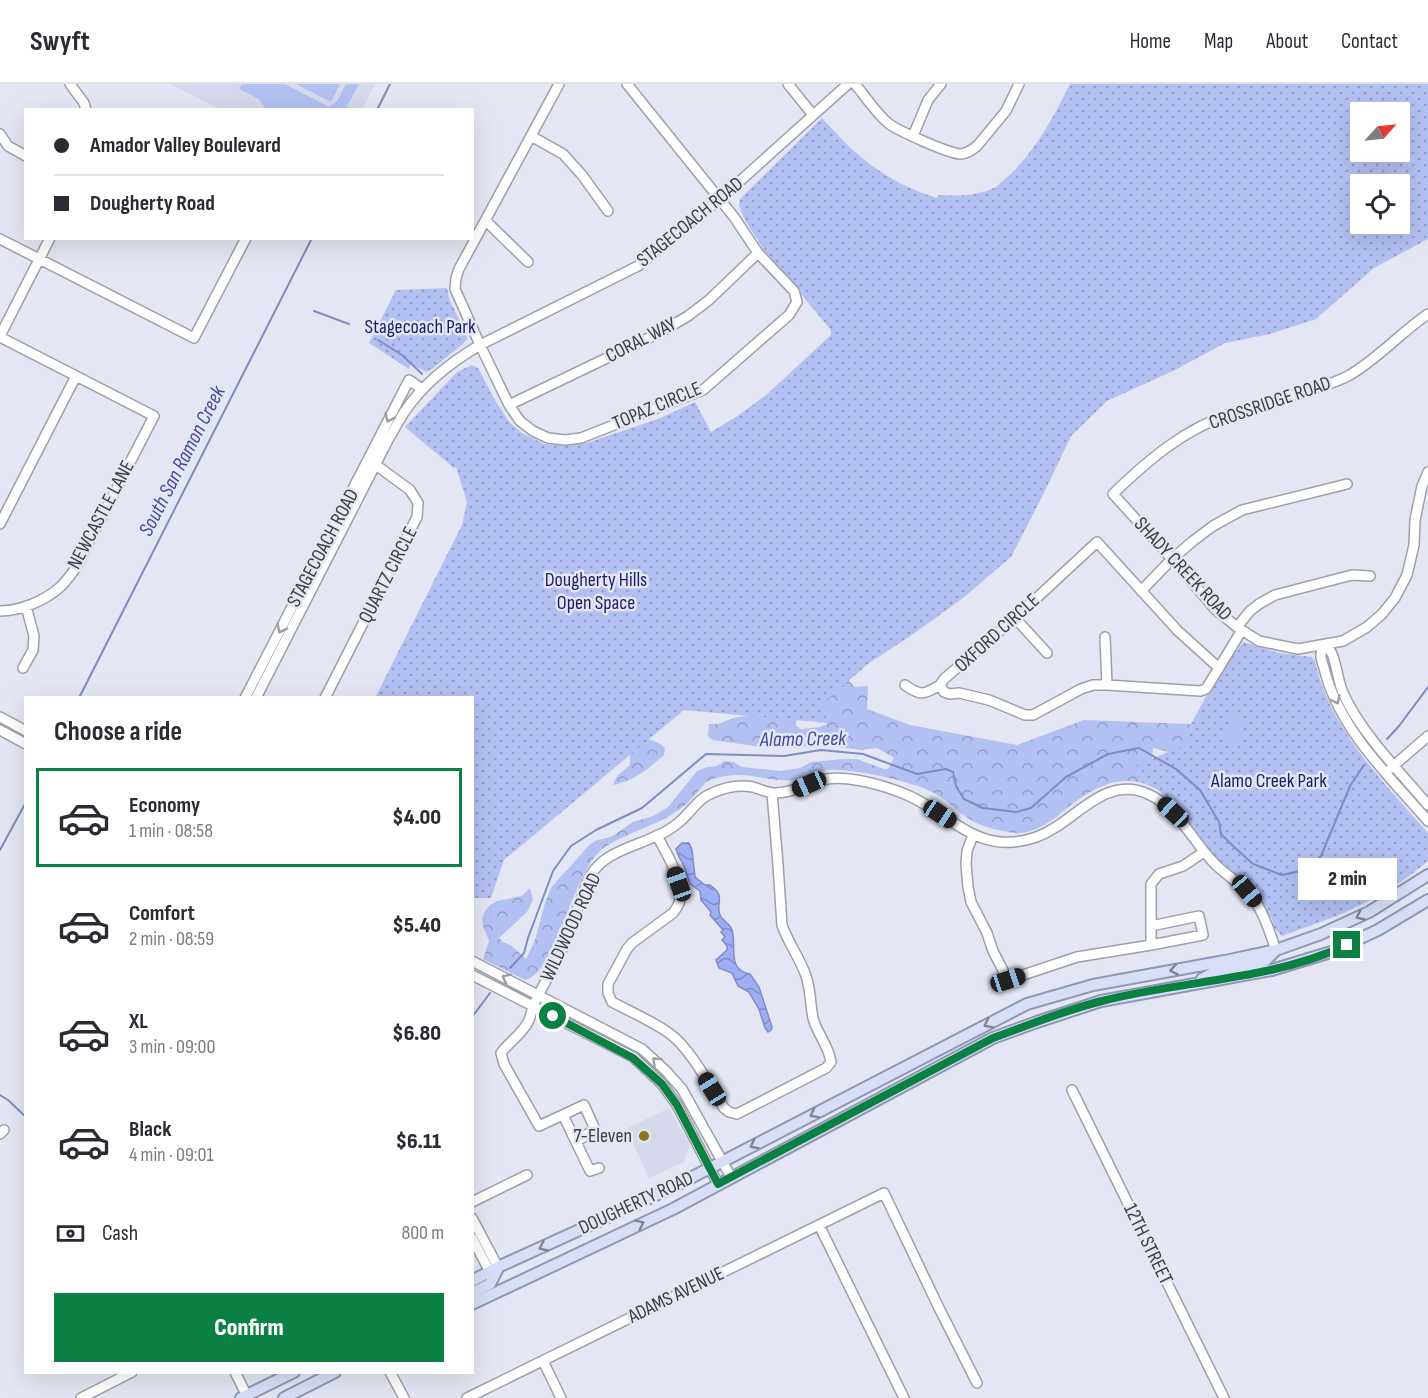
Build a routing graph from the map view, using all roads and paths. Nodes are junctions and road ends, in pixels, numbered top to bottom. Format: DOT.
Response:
graph roads {
  1 [pos="70,84"];
  2 [pos="559,84"];
  3 [pos="627,84"];
  4 [pos="788,84"];
  5 [pos="848,84"];
  6 [pos="855,84"];
  7 [pos="941,84"];
  8 [pos="1019,84"];
  9 [pos="85,108"];
  10 [pos="813,116"];
  11 [pos="0,134"];
  12 [pos="531,135"];
  13 [pos="913,136"];
  14 [pos="24,155"];
  15 [pos="720,199"];
  16 [pos="608,211"];
  17 [pos="486,221"];
  18 [pos="0,239"];
  19 [pos="49,240"];
  20 [pos="245,240"];
  21 [pos="758,253"];
  22 [pos="39,259"];
  23 [pos="528,262"];
  24 [pos="1428,314"];
  25 [pos="0,337"];
  26 [pos="480,345"];
  27 [pos="76,376"];
  28 [pos="422,389"];
  29 [pos="508,405"];
  30 [pos="376,465"];
  31 [pos="1428,472"];
  32 [pos="1347,484"];
  33 [pos="360,486"];
  34 [pos="1113,494"];
  35 [pos="0,524"];
  36 [pos="1172,559"];
  37 [pos="316,560"];
  38 [pos="325,564"];
  39 [pos="1370,576"];
  40 [pos="1142,591"];
  41 [pos="26,606"];
  42 [pos="0,611"];
  43 [pos="1015,618"];
  44 [pos="1240,628"];
  45 [pos="1104,638"];
  46 [pos="1324,645"];
  47 [pos="1047,652"];
  48 [pos="268,665"];
  49 [pos="23,668"];
  50 [pos="1219,668"];
  51 [pos="905,685"];
  52 [pos="1107,685"];
  53 [pos="940,686"];
  54 [pos="246,696"];
  55 [pos="257,696"];
  56 [pos="327,696"];
  57 [pos="0,717"];
  58 [pos="0,730"];
  59 [pos="24,730"];
  60 [pos="1428,736"];
  61 [pos="24,743"];
  62 [pos="1394,765"];
  63 [pos="1386,772"];
  64 [pos="772,793"];
  65 [pos="1428,805"];
  66 [pos="1428,821"];
  67 [pos="973,835"];
  68 [pos="657,836"];
  69 [pos="1204,852"];
  70 [pos="1428,875"];
  71 [pos="1428,900"];
  72 [pos="1151,927"];
  73 [pos="1151,945"];
  74 [pos="1276,950"];
  75 [pos="474,962"];
  76 [pos="474,976"];
  77 [pos="1194,984"];
  78 [pos="539,995"];
  79 [pos="533,1006"];
  80 [pos="1072,1090"];
  81 [pos="563,1115"];
  82 [pos="576,1143"];
  83 [pos="723,1162"];
  84 [pos="599,1168"];
  85 [pos="710,1168"];
  86 [pos="528,1174"];
  87 [pos="731,1177"];
  88 [pos="718,1184"];
  89 [pos="474,1201"];
  90 [pos="474,1223"];
  91 [pos="819,1225"];
  92 [pos="474,1241"];
  93 [pos="494,1269"];
  94 [pos="474,1280"];
  95 [pos="474,1292"];
  96 [pos="474,1303"];
  97 [pos="543,1361"];
  98 [pos="128,1374"];
  99 [pos="236,1374"];
  100 [pos="290,1374"];
  101 [pos="331,1374"];
  102 [pos="391,1374"];
  103 [pos="976,1383"];
  104 [pos="246,1397"];
  105 [pos="81,1398"];
  106 [pos="284,1398"];
  107 [pos="404,1398"];
  108 [pos="467,1398"];
  109 [pos="561,1398"];
  110 [pos="904,1398"];
  111 [pos="1224,1398"];
  1 -- 9 [label="street"];
  2 -- 12 [label="street, TOPAZ CIRCLE"];
  3 -- 15 [label="street, TOPAZ CIRCLE"];
  4 -- 10 [label="street"];
  5 -- 10 [label="street, STAGECOACH ROAD"];
  6 -- 13 [label="street"];
  7 -- 13 [label="street"];
  8 -- 13 [label="street"];
  10 -- 15 [label="street, STAGECOACH ROAD"];
  11 -- 14 [label="street"];
  12 -- 16 [label="street"];
  12 -- 17 [label="street, TOPAZ CIRCLE"];
  15 -- 21 [label="street, TOPAZ CIRCLE"];
  15 -- 26 [label="street, STAGECOACH ROAD"];
  17 -- 23 [label="street"];
  17 -- 26 [label="street, TOPAZ CIRCLE"];
  18 -- 22 [label="street"];
  19 -- 22 [label="street"];
  20 -- 22 [label="street"];
  21 -- 29 [label="street, CORAL WAY"];
  21 -- 29 [label="street, TOPAZ CIRCLE"];
  22 -- 25 [label="street"];
  24 -- 34 [label="street, CROSSRIDGE ROAD"];
  25 -- 27 [label="street"];
  26 -- 28 [label="street, STAGECOACH ROAD"];
  26 -- 29 [label="street, TOPAZ CIRCLE"];
  27 -- 35 [label="street"];
  27 -- 41 [label="street, NEWCASTLE LANE"];
  28 -- 30 [label="street, STAGECOACH ROAD"];
  28 -- 33 [label="street, STAGECOACH ROAD, one-way"];
  30 -- 33 [label="street, STAGECOACH ROAD"];
  30 -- 56 [label="street, QUARTZ CIRCLE"];
  31 -- 46 [label="street, SHADY CREEK ROAD"];
  32 -- 36 [label="street"];
  33 -- 37 [label="street, STAGECOACH ROAD"];
  33 -- 38 [label="street, STAGECOACH ROAD"];
  34 -- 36 [label="street, SHADY CREEK ROAD"];
  36 -- 40 [label="street"];
  36 -- 44 [label="street, SHADY CREEK ROAD"];
  37 -- 38 [label="street"];
  37 -- 48 [label="street, STAGECOACH ROAD, one-way"];
  38 -- 48 [label="street, STAGECOACH ROAD"];
  39 -- 44 [label="street, OXFORD CIRCLE"];
  40 -- 43 [label="street, OXFORD CIRCLE"];
  40 -- 50 [label="street, OXFORD CIRCLE"];
  41 -- 42 [label="street, NEWCASTLE LANE"];
  41 -- 49 [label="street"];
  43 -- 47 [label="street"];
  43 -- 53 [label="street, OXFORD CIRCLE"];
  44 -- 46 [label="street, SHADY CREEK ROAD"];
  44 -- 50 [label="street, OXFORD CIRCLE"];
  45 -- 52 [label="street"];
  46 -- 62 [label="street"];
  46 -- 63 [label="street, one-way"];
  48 -- 54 [label="street, STAGECOACH ROAD"];
  48 -- 55 [label="street, STAGECOACH ROAD"];
  50 -- 52 [label="street, OXFORD CIRCLE"];
  51 -- 53 [label="street"];
  52 -- 53 [label="street, OXFORD CIRCLE"];
  57 -- 59 [label="street"];
  58 -- 61 [label="street"];
  60 -- 62 [label="street"];
  62 -- 63 [label="street"];
  62 -- 65 [label="street"];
  63 -- 66 [label="street"];
  64 -- 67 [label="street, WILDWOOD ROAD"];
  64 -- 68 [label="street, WILDWOOD ROAD"];
  64 -- 68 [label="street"];
  67 -- 69 [label="street, WILDWOOD ROAD"];
  67 -- 73 [label="street"];
  68 -- 78 [label="street, WILDWOOD ROAD"];
  69 -- 72 [label="street"];
  69 -- 74 [label="street, WILDWOOD ROAD"];
  70 -- 74 [label="main road, DOUGHERTY ROAD, one-way"];
  71 -- 77 [label="main road, DOUGHERTY ROAD"];
  72 -- 73 [label="street"];
  72 -- 73 [label="street"];
  74 -- 77 [label="main road"];
  74 -- 83 [label="main road, DOUGHERTY ROAD, one-way"];
  78 -- 75 [label="street, one-way"];
  76 -- 79 [label="street"];
  77 -- 87 [label="main road, DOUGHERTY ROAD"];
  78 -- 79 [label="street, WILDWOOD ROAD"];
  83 -- 78 [label="street, one-way"];
  79 -- 81 [label="street, WILDWOOD ROAD"];
  79 -- 85 [label="street"];
  80 -- 111 [label="street, 12TH STREET"];
  81 -- 82 [label="street"];
  81 -- 82 [label="street"];
  82 -- 84 [label="street"];
  83 -- 85 [label="main road, DOUGHERTY ROAD"];
  83 -- 87 [label="street"];
  85 -- 88 [label="street"];
  85 -- 93 [label="main road, DOUGHERTY ROAD, one-way"];
  86 -- 89 [label="street"];
  87 -- 88 [label="main road, DOUGHERTY ROAD"];
  96 -- 88 [label="main road, DOUGHERTY ROAD, one-way"];
  90 -- 93 [label="street"];
  91 -- 97 [label="street, ADAMS AVENUE"];
  91 -- 103 [label="street, ADAMS AVENUE"];
  91 -- 110 [label="street"];
  92 -- 93 [label="street"];
  93 -- 94 [label="main road, DOUGHERTY ROAD"];
  93 -- 95 [label="main road"];
  97 -- 108 [label="street, ADAMS AVENUE"];
  97 -- 109 [label="street"];
  98 -- 105 [label="street"];
  99 -- 104 [label="street"];
  100 -- 104 [label="main road"];
  101 -- 106 [label="main road"];
  102 -- 107 [label="street"];
}
